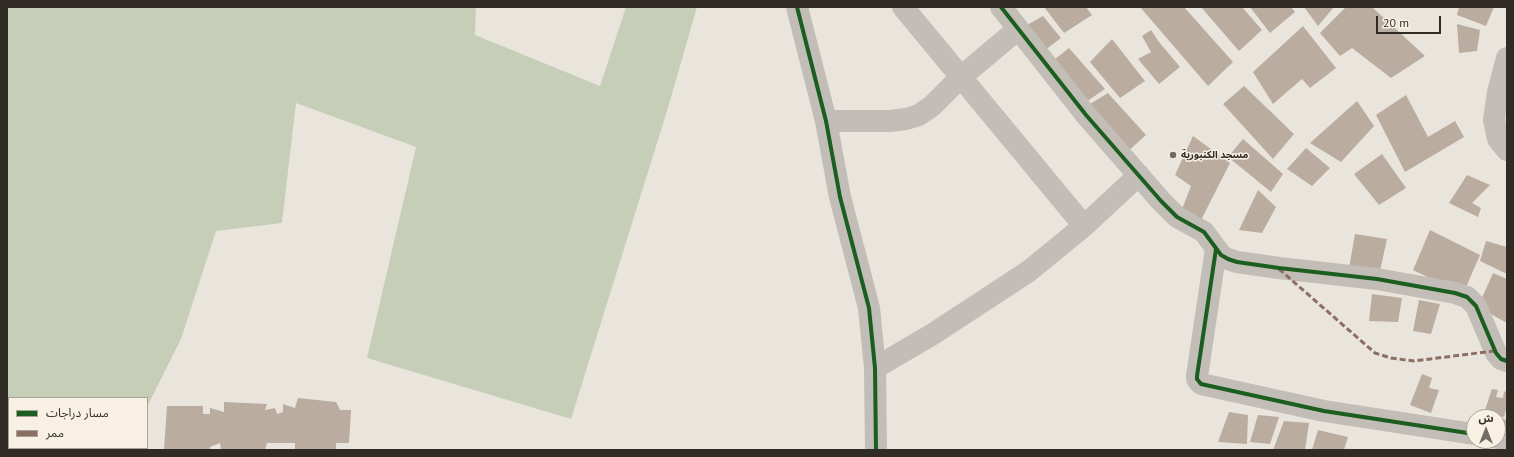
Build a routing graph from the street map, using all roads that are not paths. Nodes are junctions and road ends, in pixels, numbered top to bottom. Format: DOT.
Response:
graph roads {
  1 [pos="797,7"];
  2 [pos="903,7"];
  3 [pos="1001,7"];
  4 [pos="1018,29"];
  5 [pos="1507,58"];
  6 [pos="961,77"];
  7 [pos="826,121"];
  8 [pos="1507,150"];
  9 [pos="1139,176"];
  10 [pos="1084,226"];
  11 [pos="1216,249"];
  12 [pos="1507,335"];
  13 [pos="1501,357"];
  14 [pos="875,368"];
  15 [pos="1466,433"];
  16 [pos="876,450"];
  1 -- 7 [label="street"];
  2 -- 6 [label="street"];
  3 -- 4 [label="street"];
  4 -- 6 [label="street"];
  4 -- 9 [label="street"];
  5 -- 8 [label="street"];
  6 -- 7 [label="street"];
  6 -- 10 [label="street"];
  7 -- 14 [label="street"];
  9 -- 10 [label="street"];
  9 -- 11 [label="street"];
  10 -- 14 [label="street"];
  11 -- 13 [label="street"];
  11 -- 15 [label="street"];
  12 -- 13 [label="street"];
  14 -- 16 [label="street"];
}
